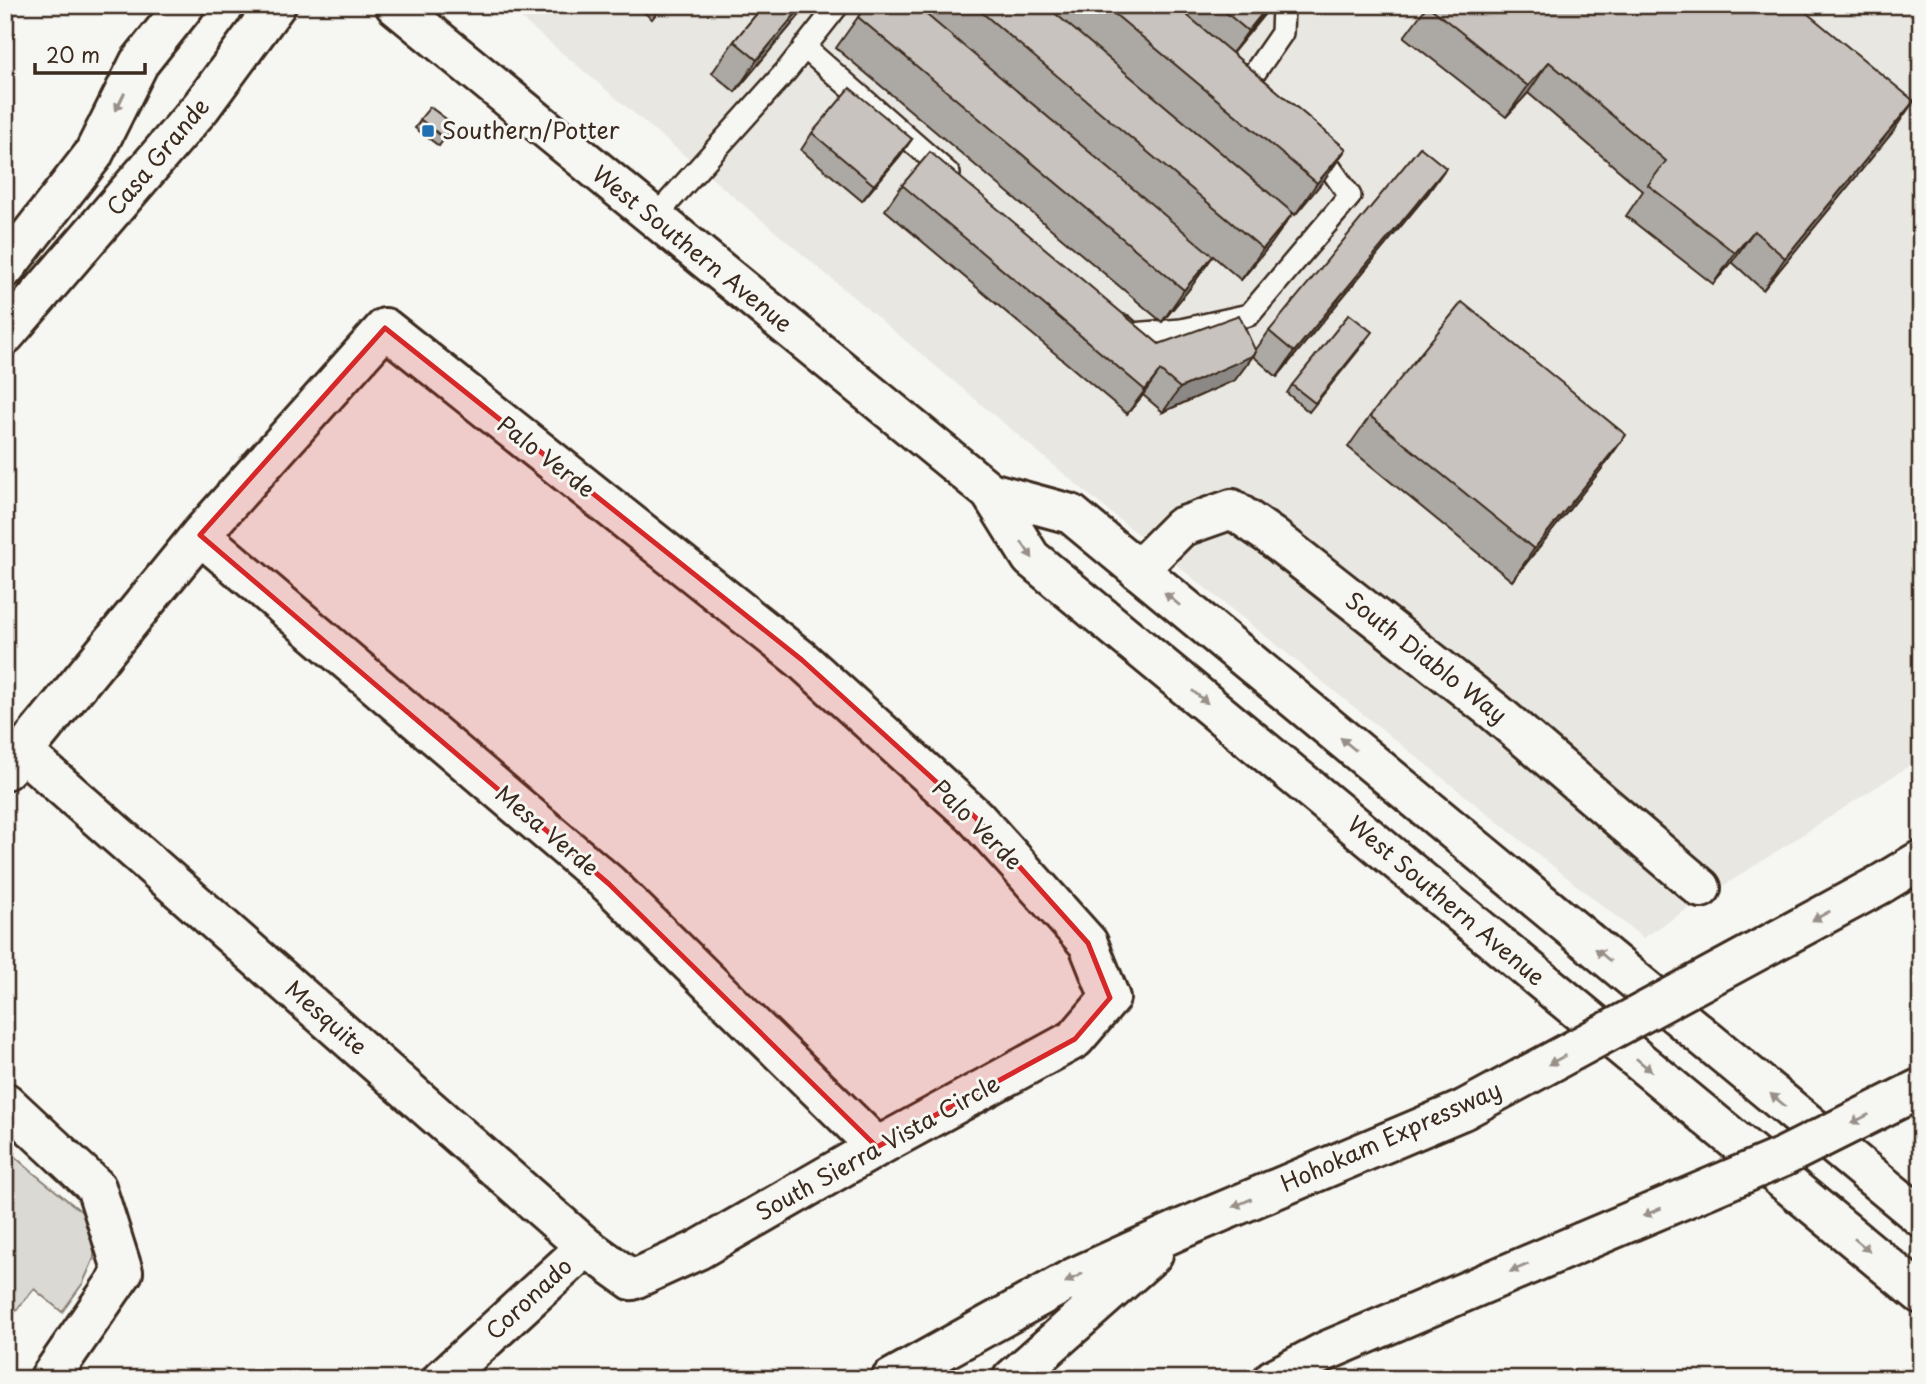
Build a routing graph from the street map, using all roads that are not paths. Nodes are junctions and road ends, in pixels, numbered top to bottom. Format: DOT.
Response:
graph roads {
  1 [pos="185,5"];
  2 [pos="276,5"];
  3 [pos="395,5"];
  4 [pos="838,5"];
  5 [pos="1283,6"];
  6 [pos="804,47"];
  7 [pos="1225,71"];
  8 [pos="1244,88"];
  9 [pos="1264,103"];
  10 [pos="1302,134"];
  11 [pos="968,191"];
  12 [pos="654,218"];
  13 [pos="12,245"];
  14 [pos="59,271"];
  15 [pos="1112,316"];
  16 [pos="5,335"];
  17 [pos="990,492"];
  18 [pos="200,535"];
  19 [pos="1138,570"];
  20 [pos="14,761"];
  21 [pos="1921,860"];
  22 [pos="1701,888"];
  23 [pos="1110,998"];
  24 [pos="1921,1088"];
  25 [pos="5,1102"];
  26 [pos="877,1147"];
  27 [pos="1921,1217"];
  28 [pos="1181,1229"];
  29 [pos="586,1247"];
  30 [pos="632,1280"];
  31 [pos="1921,1294"];
  32 [pos="49,1379"];
  33 [pos="442,1379"];
  34 [pos="891,1379"];
  35 [pos="1012,1379"];
  36 [pos="1273,1379"];
  1 -- 13 [label="main road, one-way"];
  2 -- 14 [label="main road, Casa Grande"];
  3 -- 12 [label="main road, West Southern Avenue"];
  4 -- 6 [label="lane"];
  5 -- 8 [label="lane"];
  6 -- 11 [label="lane"];
  6 -- 12 [label="lane"];
  7 -- 8 [label="lane"];
  8 -- 9 [label="lane"];
  10 -- 15 [label="lane"];
  12 -- 17 [label="main road, West Southern Avenue"];
  13 -- 14 [label="main road"];
  14 -- 16 [label="main road, Casa Grande"];
  17 -- 19 [label="main road, West Southern Avenue"];
  17 -- 31 [label="main road, West Southern Avenue, one-way"];
  18 -- 20 [label="main road, Palo Verde"];
  18 -- 23 [label="main road, Palo Verde"];
  18 -- 26 [label="main road, Mesa Verde"];
  19 -- 22 [label="main road, South Diablo Way"];
  27 -- 19 [label="main road, West Southern Avenue, one-way"];
  20 -- 29 [label="main road, Mesquite"];
  21 -- 28 [label="main road, Hohokam Expressway, one-way, bridge"];
  23 -- 26 [label="main road, South Sierra Vista Circle"];
  24 -- 36 [label="main road, one-way, bridge"];
  25 -- 32 [label="main road"];
  26 -- 30 [label="main road, South Sierra Vista Circle"];
  28 -- 34 [label="main road, Hohokam Expressway, one-way"];
  28 -- 35 [label="main road"];
  29 -- 30 [label="main road, Mesquite"];
  29 -- 33 [label="main road, Coronado"];
}
